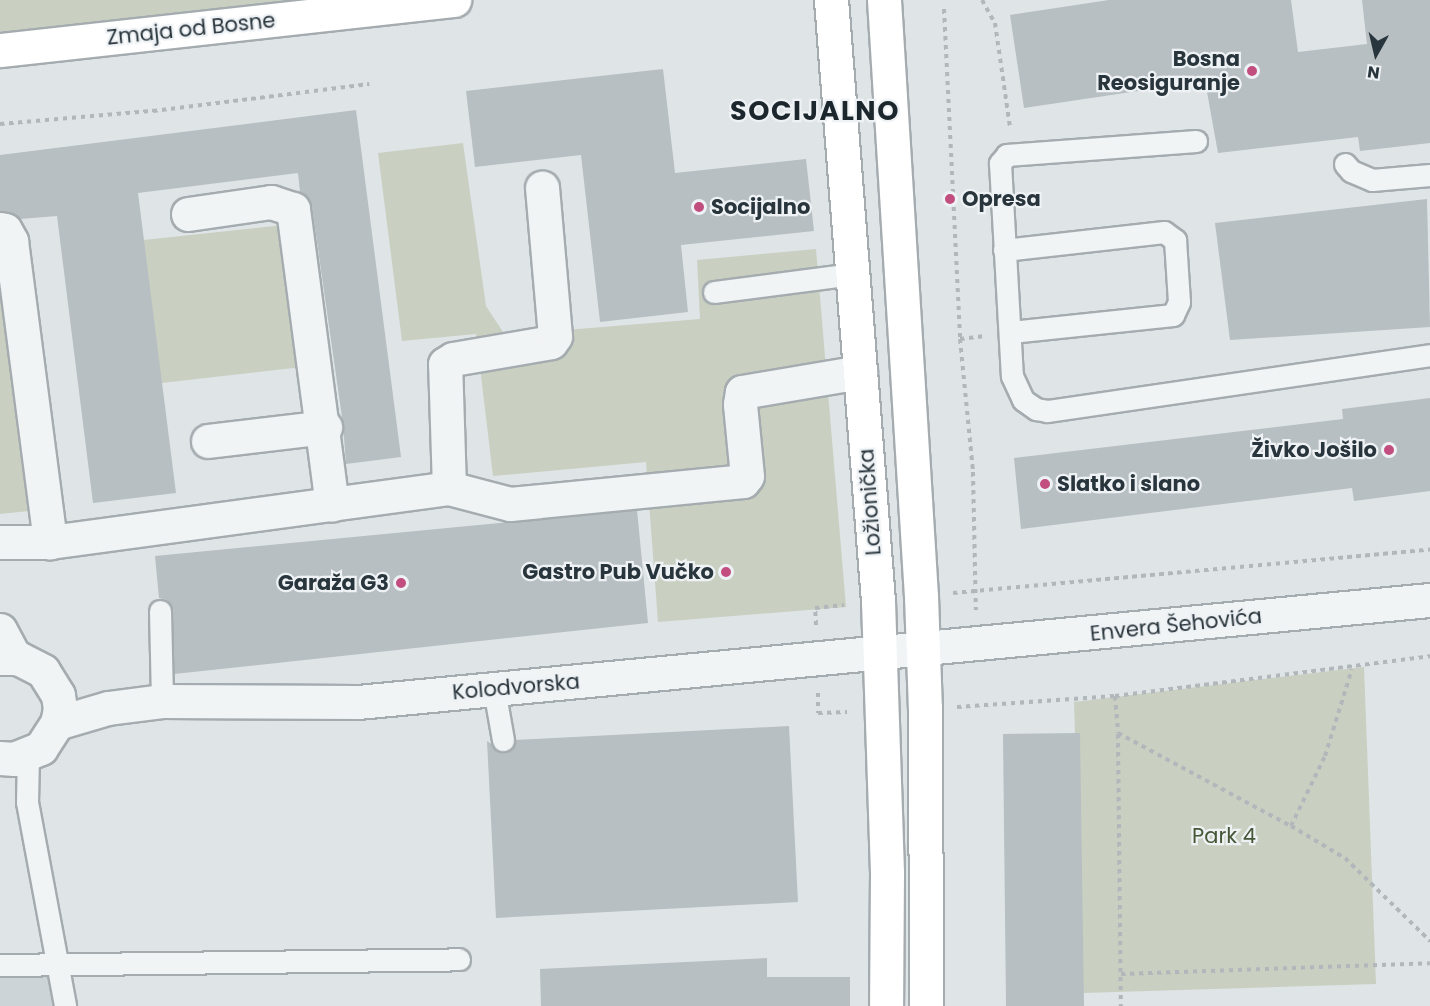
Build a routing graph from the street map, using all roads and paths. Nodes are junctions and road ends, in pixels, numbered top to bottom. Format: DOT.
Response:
graph roads {
  1 [pos="454,0"];
  2 [pos="831,0"];
  3 [pos="884,0"];
  4 [pos="982,0"];
  5 [pos="944,9"];
  6 [pos="0,50"];
  7 [pos="369,84"];
  8 [pos="0,124"];
  9 [pos="1196,141"];
  10 [pos="1007,155"];
  11 [pos="1345,164"];
  12 [pos="1430,175"];
  13 [pos="542,188"];
  14 [pos="188,214"];
  15 [pos="0,229"];
  16 [pos="1004,250"];
  17 [pos="852,274"];
  18 [pos="714,292"];
  19 [pos="1011,332"];
  20 [pos="1430,355"];
  21 [pos="860,372"];
  22 [pos="325,427"];
  23 [pos="208,441"];
  24 [pos="449,488"];
  25 [pos="332,504"];
  26 [pos="50,542"];
  27 [pos="0,543"];
  28 [pos="1430,600"];
  29 [pos="160,611"];
  30 [pos="975,645"];
  31 [pos="5,649"];
  32 [pos="922,650"];
  33 [pos="880,654"];
  34 [pos="1352,669"];
  35 [pos="55,689"];
  36 [pos="494,689"];
  37 [pos="1115,696"];
  38 [pos="162,701"];
  39 [pos="108,708"];
  40 [pos="57,723"];
  41 [pos="1118,733"];
  42 [pos="503,740"];
  43 [pos="9,759"];
  44 [pos="1291,826"];
  45 [pos="1430,940"];
  46 [pos="459,959"];
  47 [pos="60,963"];
  48 [pos="1430,963"];
  49 [pos="0,965"];
  50 [pos="1121,974"];
  51 [pos="65,1006"];
  52 [pos="886,1006"];
  53 [pos="926,1006"];
  54 [pos="1121,1006"];
  1 -- 6 [label="street, Zmaja od Bosne"];
  2 -- 17 [label="street, Ložionička"];
  3 -- 32 [label="street"];
  4 -- 10 [label="path"];
  5 -- 30 [label="path"];
  7 -- 8 [label="path"];
  9 -- 10 [label="lane"];
  10 -- 16 [label="lane"];
  11 -- 12 [label="lane"];
  13 -- 24 [label="street"];
  14 -- 22 [label="street"];
  15 -- 26 [label="street"];
  16 -- 19 [label="lane"];
  16 -- 19 [label="lane"];
  17 -- 18 [label="lane"];
  17 -- 21 [label="street, Ložionička"];
  19 -- 20 [label="lane"];
  21 -- 24 [label="street"];
  21 -- 33 [label="street, Ložionička"];
  22 -- 23 [label="street"];
  22 -- 25 [label="street"];
  24 -- 25 [label="street"];
  25 -- 26 [label="street"];
  26 -- 27 [label="street"];
  28 -- 30 [label="street, Envera Šehovića"];
  29 -- 38 [label="lane"];
  30 -- 32 [label="street, Envera Šehovića"];
  31 -- 35 [label="street"];
  32 -- 33 [label="street, Kolodvorska"];
  32 -- 53 [label="street"];
  33 -- 36 [label="street, Kolodvorska"];
  33 -- 52 [label="street, Ložionička"];
  34 -- 44 [label="path"];
  35 -- 39 [label="street, Kolodvorska"];
  35 -- 40 [label="street"];
  36 -- 38 [label="street, Kolodvorska"];
  36 -- 42 [label="lane"];
  37 -- 41 [label="path"];
  38 -- 39 [label="street, Kolodvorska"];
  39 -- 40 [label="street, Kolodvorska"];
  40 -- 43 [label="street"];
  41 -- 44 [label="path"];
  41 -- 50 [label="path"];
  43 -- 47 [label="lane"];
  44 -- 45 [label="path"];
  46 -- 47 [label="lane"];
  47 -- 49 [label="lane"];
  47 -- 51 [label="lane"];
  48 -- 50 [label="path"];
  50 -- 54 [label="path"];
}
